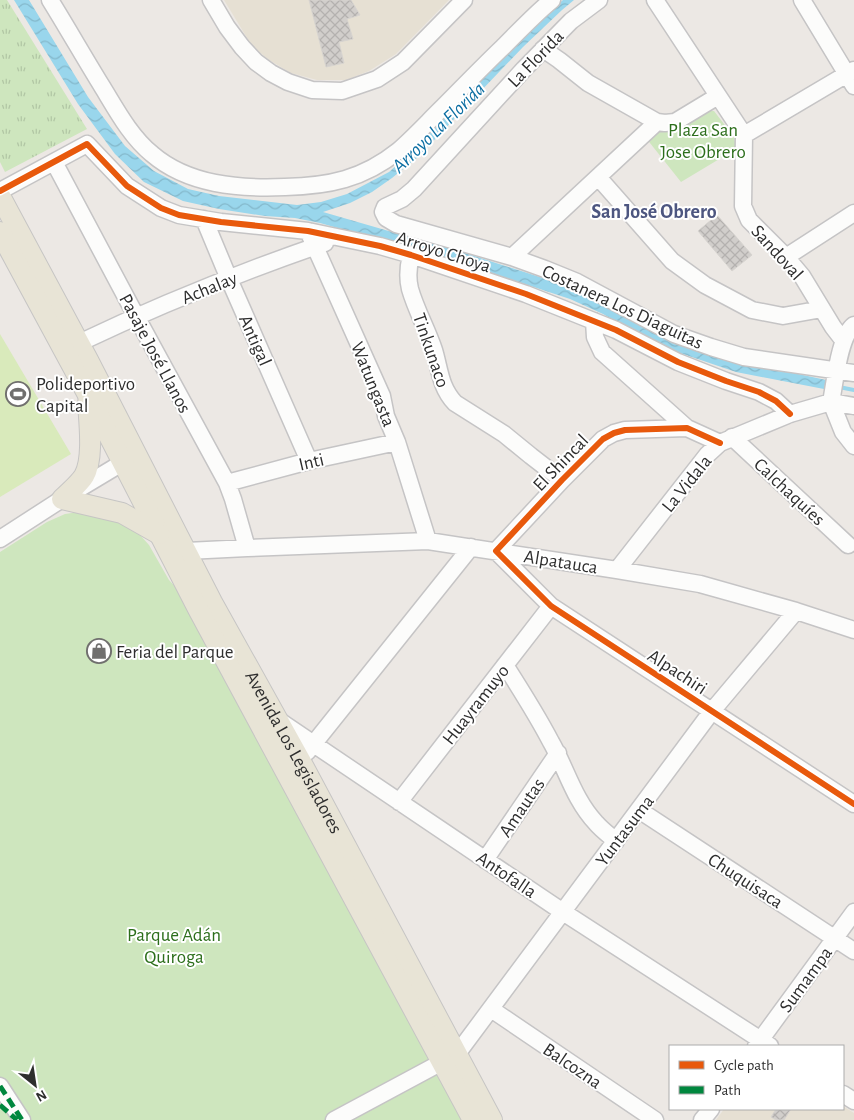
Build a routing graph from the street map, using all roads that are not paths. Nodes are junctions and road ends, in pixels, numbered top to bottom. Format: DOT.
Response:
graph roads {
  1 [pos="50,0"];
  2 [pos="211,0"];
  3 [pos="464,0"];
  4 [pos="552,0"];
  5 [pos="599,0"];
  6 [pos="654,0"];
  7 [pos="802,0"];
  8 [pos="543,49"];
  9 [pos="852,76"];
  10 [pos="718,96"];
  11 [pos="657,122"];
  12 [pos="744,135"];
  13 [pos="54,162"];
  14 [pos="598,177"];
  15 [pos="0,192"];
  16 [pos="0,196"];
  17 [pos="854,213"];
  18 [pos="204,219"];
  19 [pos="396,224"];
  20 [pos="308,231"];
  21 [pos="0,232"];
  22 [pos="341,238"];
  23 [pos="315,246"];
  24 [pos="411,255"];
  25 [pos="512,257"];
  26 [pos="786,257"];
  27 [pos="229,279"];
  28 [pos="822,309"];
  29 [pos="136,316"];
  30 [pos="594,321"];
  31 [pos="854,325"];
  32 [pos="844,340"];
  33 [pos="79,343"];
  34 [pos="854,373"];
  35 [pos="834,386"];
  36 [pos="88,395"];
  37 [pos="854,406"];
  38 [pos="790,414"];
  39 [pos="687,428"];
  40 [pos="726,440"];
  41 [pos="397,442"];
  42 [pos="854,446"];
  43 [pos="130,458"];
  44 [pos="309,461"];
  45 [pos="562,480"];
  46 [pos="227,483"];
  47 [pos="62,499"];
  48 [pos="159,534"];
  49 [pos="0,540"];
  50 [pos="428,540"];
  51 [pos="848,545"];
  52 [pos="471,547"];
  53 [pos="247,548"];
  54 [pos="496,551"];
  55 [pos="179,555"];
  56 [pos="617,570"];
  57 [pos="551,606"];
  58 [pos="796,611"];
  59 [pos="854,630"];
  60 [pos="505,665"];
  61 [pos="246,699"];
  62 [pos="712,712"];
  63 [pos="277,720"];
  64 [pos="314,745"];
  65 [pos="558,753"];
  66 [pos="300,760"];
  67 [pos="399,802"];
  68 [pos="854,804"];
  69 [pos="639,810"];
  70 [pos="616,841"];
  71 [pos="485,860"];
  72 [pos="563,912"];
  73 [pos="854,912"];
  74 [pos="835,938"];
  75 [pos="854,951"];
  76 [pos="491,1009"];
  77 [pos="762,1044"];
  78 [pos="450,1058"];
  79 [pos="0,1086"];
  80 [pos="710,1110"];
  81 [pos="22,1120"];
  82 [pos="334,1120"];
  83 [pos="473,1120"];
  84 [pos="492,1120"];
  85 [pos="655,1120"];
  86 [pos="702,1120"];
  1 -- 4 [label="street"];
  2 -- 3 [label="street"];
  5 -- 8 [label="street, La Florida"];
  6 -- 10 [label="street"];
  7 -- 9 [label="street"];
  8 -- 11 [label="street"];
  8 -- 19 [label="street, La Florida"];
  9 -- 12 [label="street"];
  10 -- 11 [label="street"];
  10 -- 12 [label="street"];
  11 -- 14 [label="street"];
  12 -- 26 [label="street, Sandoval"];
  13 -- 15 [label="street"];
  13 -- 18 [label="street, Arroyo Choya"];
  13 -- 29 [label="street, Pasaje José Llanos"];
  14 -- 25 [label="street"];
  14 -- 28 [label="street"];
  16 -- 33 [label="main road, Avenida Los Legisladores"];
  17 -- 26 [label="street"];
  18 -- 20 [label="street, Arroyo Choya"];
  18 -- 27 [label="street, Antigal"];
  19 -- 25 [label="street, Costanera Los Diaguitas"];
  20 -- 22 [label="street, Arroyo Choya"];
  20 -- 23 [label="street, Watungasta"];
  21 -- 36 [label="main road, Avenida Los Legisladores"];
  22 -- 23 [label="street, Achalay"];
  22 -- 24 [label="street, Arroyo Choya"];
  23 -- 27 [label="street, Achalay"];
  23 -- 41 [label="street, Watungasta"];
  24 -- 30 [label="street, Arroyo Choya"];
  24 -- 45 [label="street, Tinkunaco"];
  25 -- 35 [label="street, Costanera Los Diaguitas"];
  26 -- 28 [label="street, Sandoval"];
  27 -- 29 [label="street, Achalay"];
  27 -- 44 [label="street, Antigal"];
  28 -- 32 [label="street, Sandoval"];
  29 -- 33 [label="street, Achalay"];
  29 -- 46 [label="street, Pasaje José Llanos"];
  30 -- 38 [label="street, Arroyo Choya"];
  30 -- 39 [label="street"];
  31 -- 32 [label="street"];
  32 -- 35 [label="street"];
  33 -- 43 [label="main road, Avenida Los Legisladores"];
  34 -- 35 [label="street, Costanera Los Diaguitas"];
  35 -- 37 [label="street"];
  35 -- 38 [label="street, La Vidala"];
  35 -- 42 [label="street"];
  36 -- 43 [label="main road, Avenida Los Legisladores"];
  36 -- 47 [label="main road"];
  38 -- 40 [label="street, La Vidala"];
  39 -- 40 [label="street, El Shincal"];
  39 -- 45 [label="street, El Shincal"];
  40 -- 51 [label="street, Calchaquíes"];
  40 -- 56 [label="street, La Vidala"];
  41 -- 44 [label="street, Inti"];
  41 -- 50 [label="street, Watungasta"];
  43 -- 47 [label="street"];
  43 -- 48 [label="main road, Avenida Los Legisladores"];
  43 -- 55 [label="main road, Avenida Los Legisladores"];
  44 -- 46 [label="street, Inti"];
  45 -- 54 [label="street, El Shincal"];
  46 -- 53 [label="street, Pasaje José Llanos"];
  47 -- 48 [label="main road"];
  47 -- 49 [label="street"];
  48 -- 55 [label="main road, Avenida Los Legisladores"];
  50 -- 52 [label="street, Alpatauca"];
  50 -- 53 [label="street, Alpatauca"];
  52 -- 54 [label="street, Alpatauca"];
  52 -- 64 [label="street"];
  53 -- 55 [label="street, Alpatauca"];
  54 -- 56 [label="street, Alpatauca"];
  54 -- 57 [label="street, Alpachiri"];
  55 -- 61 [label="main road, Avenida Los Legisladores"];
  55 -- 63 [label="main road, Avenida Los Legisladores"];
  56 -- 58 [label="street, Alpatauca"];
  57 -- 60 [label="street, Huayramuyo"];
  57 -- 62 [label="street, Alpachiri"];
  58 -- 59 [label="street, Alpatauca"];
  58 -- 62 [label="street, Yuntasuma"];
  60 -- 65 [label="street"];
  60 -- 67 [label="street, Huayramuyo"];
  61 -- 63 [label="street, Antofalla"];
  61 -- 78 [label="main road, Avenida Los Legisladores"];
  62 -- 68 [label="street, Alpachiri"];
  62 -- 69 [label="street, Yuntasuma"];
  63 -- 64 [label="street, Antofalla"];
  63 -- 66 [label="main road, Avenida Los Legisladores"];
  64 -- 66 [label="street"];
  64 -- 67 [label="street, Antofalla"];
  65 -- 70 [label="street"];
  65 -- 71 [label="street, Amautas"];
  66 -- 78 [label="main road, Avenida Los Legisladores"];
  67 -- 71 [label="street, Antofalla"];
  69 -- 70 [label="street, Yuntasuma"];
  69 -- 74 [label="street, Chuquisaca"];
  70 -- 72 [label="street, Yuntasuma"];
  71 -- 72 [label="street, Antofalla"];
  72 -- 76 [label="street, Yuntasuma"];
  72 -- 77 [label="street, Antofalla"];
  73 -- 74 [label="street, Sumampa"];
  74 -- 75 [label="street, Chuquisaca"];
  74 -- 77 [label="street, Sumampa"];
  76 -- 78 [label="street, Yuntasuma"];
  76 -- 85 [label="street, Balcozna"];
  78 -- 82 [label="street"];
  78 -- 83 [label="main road, Avenida Los Legisladores"];
  78 -- 84 [label="main road, Avenida Los Legisladores"];
  79 -- 81 [label="street"];
  80 -- 86 [label="street"];
}
